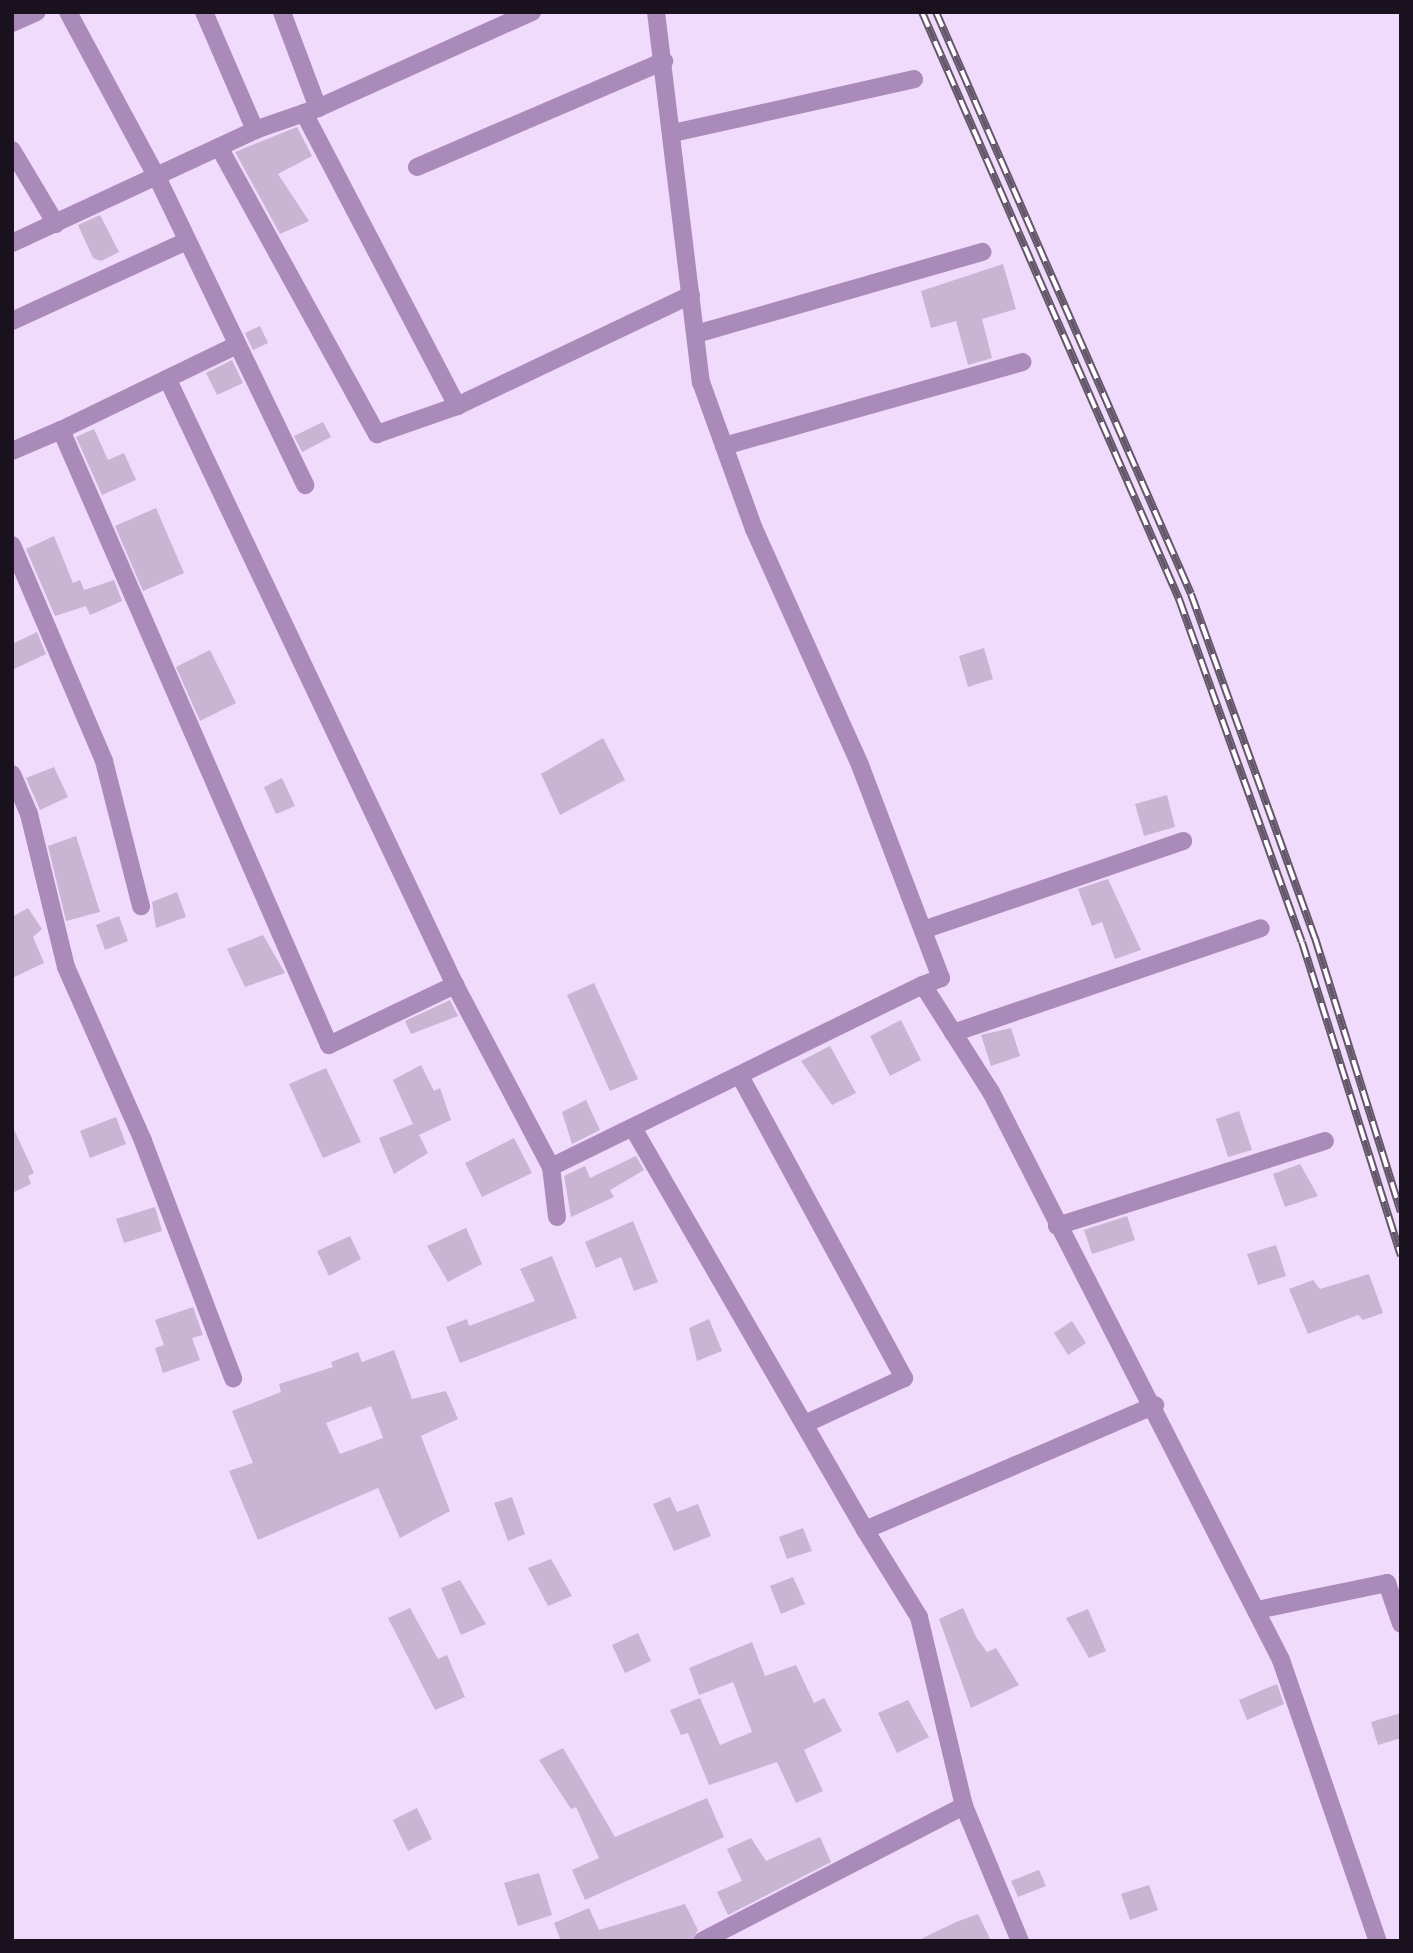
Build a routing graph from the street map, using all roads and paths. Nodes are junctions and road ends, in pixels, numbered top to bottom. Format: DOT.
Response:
graph roads {
  1 [pos="37,12"];
  2 [pos="68,12"];
  3 [pos="204,12"];
  4 [pos="282,12"];
  5 [pos="531,12"];
  6 [pos="656,12"];
  7 [pos="12,23"];
  8 [pos="664,61"];
  9 [pos="914,79"];
  10 [pos="311,110"];
  11 [pos="255,130"];
  12 [pos="673,133"];
  13 [pos="219,147"];
  14 [pos="12,150"];
  15 [pos="417,167"];
  16 [pos="156,177"];
  17 [pos="56,224"];
  18 [pos="187,241"];
  19 [pos="12,243"];
  20 [pos="982,252"];
  21 [pos="691,295"];
  22 [pos="12,321"];
  23 [pos="696,334"];
  24 [pos="237,345"];
  25 [pos="1022,362"];
  26 [pos="168,380"];
  27 [pos="457,406"];
  28 [pos="61,430"];
  29 [pos="724,446"];
  30 [pos="12,451"];
  31 [pos="305,485"];
  32 [pos="12,545"];
  33 [pos="12,774"];
  34 [pos="1183,841"];
  35 [pos="141,906"];
  36 [pos="1261,928"];
  37 [pos="923,930"];
  38 [pos="455,985"];
  39 [pos="923,985"];
  40 [pos="953,1033"];
  41 [pos="740,1076"];
  42 [pos="633,1128"];
  43 [pos="1325,1141"];
  44 [pos="551,1167"];
  45 [pos="557,1217"];
  46 [pos="1057,1226"];
  47 [pos="233,1378"];
  48 [pos="1155,1405"];
  49 [pos="805,1424"];
  50 [pos="865,1530"];
  51 [pos="1257,1610"];
  52 [pos="1401,1624"];
  53 [pos="964,1806"];
  54 [pos="702,1941"];
  55 [pos="1020,1941"];
  56 [pos="1378,1941"];
  1 -- 7 [label="street"];
  2 -- 16 [label="street"];
  3 -- 11 [label="street"];
  4 -- 10 [label="street"];
  5 -- 10 [label="street"];
  6 -- 8 [label="street"];
  8 -- 12 [label="street"];
  8 -- 15 [label="street"];
  9 -- 12 [label="street"];
  10 -- 11 [label="street"];
  10 -- 27 [label="street"];
  11 -- 13 [label="street"];
  12 -- 21 [label="street"];
  13 -- 16 [label="street"];
  13 -- 27 [label="street"];
  14 -- 17 [label="street"];
  16 -- 17 [label="street"];
  16 -- 18 [label="street"];
  17 -- 19 [label="street"];
  18 -- 22 [label="street"];
  18 -- 24 [label="street"];
  20 -- 23 [label="street"];
  21 -- 23 [label="street"];
  21 -- 27 [label="street"];
  23 -- 29 [label="street"];
  24 -- 26 [label="street"];
  24 -- 31 [label="street"];
  25 -- 29 [label="street"];
  26 -- 28 [label="street"];
  26 -- 38 [label="street"];
  28 -- 30 [label="street"];
  28 -- 38 [label="street"];
  29 -- 37 [label="street"];
  32 -- 35 [label="street"];
  33 -- 47 [label="street"];
  34 -- 37 [label="street"];
  36 -- 40 [label="street"];
  37 -- 39 [label="street"];
  38 -- 44 [label="street"];
  39 -- 40 [label="street"];
  39 -- 41 [label="street"];
  40 -- 46 [label="street"];
  41 -- 42 [label="street"];
  41 -- 49 [label="street"];
  42 -- 44 [label="street"];
  42 -- 49 [label="street"];
  43 -- 46 [label="street"];
  44 -- 45 [label="street"];
  46 -- 48 [label="street"];
  48 -- 50 [label="street"];
  48 -- 51 [label="street"];
  49 -- 50 [label="street"];
  50 -- 53 [label="street"];
  51 -- 52 [label="street"];
  51 -- 56 [label="street"];
  53 -- 54 [label="street"];
  53 -- 55 [label="street"];
}
